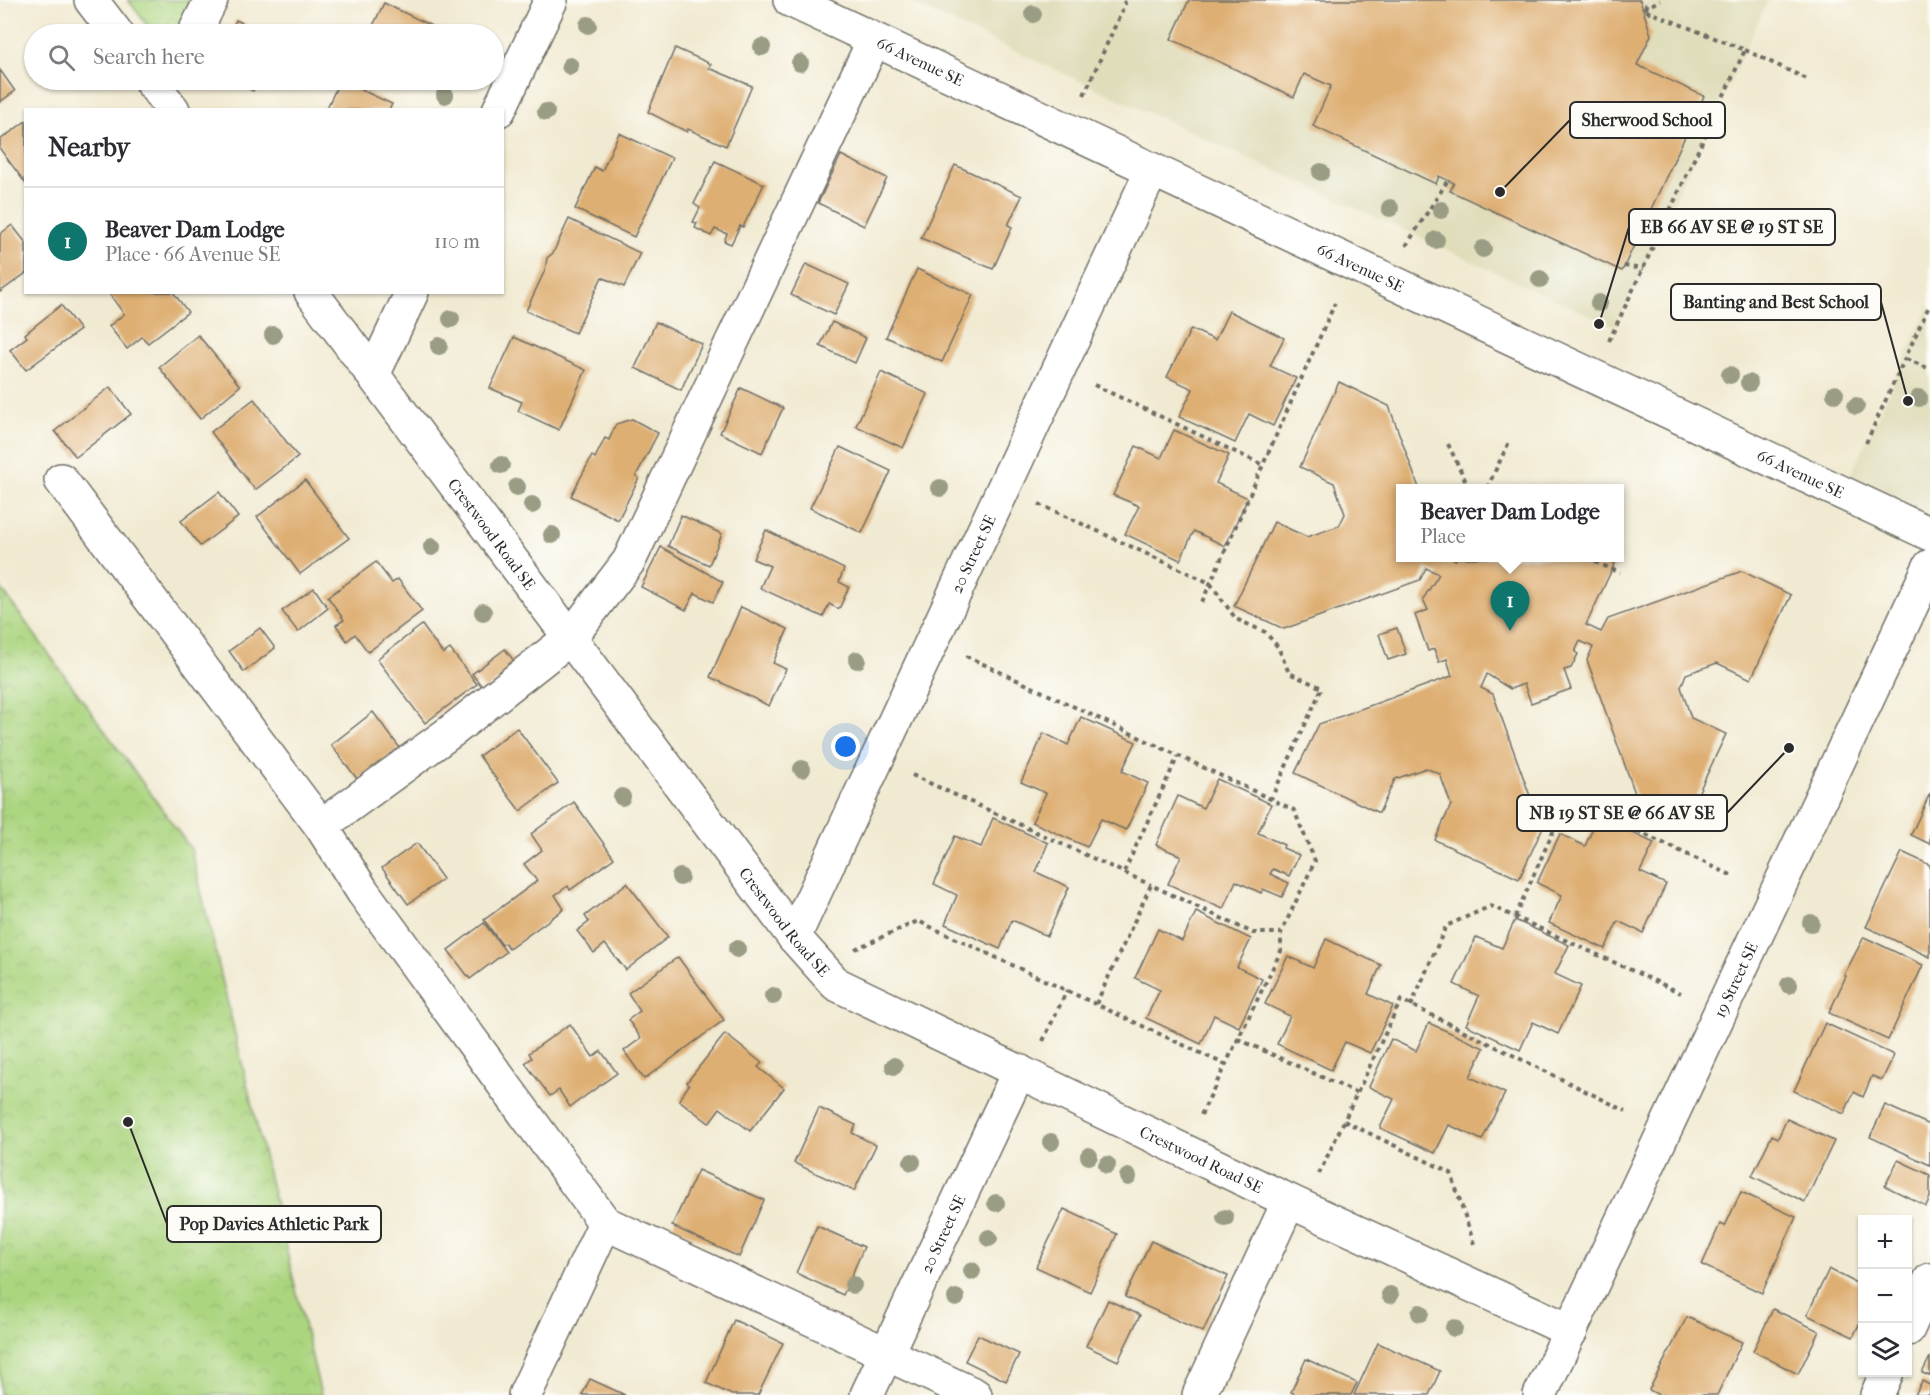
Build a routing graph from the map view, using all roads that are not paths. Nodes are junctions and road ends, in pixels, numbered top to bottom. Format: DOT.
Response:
graph roads {
  1 [pos="91,0"];
  2 [pos="211,0"];
  3 [pos="551,0"];
  4 [pos="790,0"];
  5 [pos="109,24"];
  6 [pos="199,24"];
  7 [pos="874,40"];
  8 [pos="500,108"];
  9 [pos="1152,170"];
  10 [pos="312,294"];
  11 [pos="411,294"];
  12 [pos="373,375"];
  13 [pos="61,480"];
  14 [pos="1930,534"];
  15 [pos="1930,566"];
  16 [pos="570,638"];
  17 [pos="321,826"];
  18 [pos="794,937"];
  19 [pos="1019,1071"];
  20 [pos="1289,1202"];
  21 [pos="604,1223"];
  22 [pos="1930,1280"];
  23 [pos="1911,1323"];
  24 [pos="1571,1331"];
  25 [pos="886,1353"];
  26 [pos="1885,1377"];
  27 [pos="525,1395"];
  28 [pos="867,1395"];
  29 [pos="975,1395"];
  30 [pos="1199,1395"];
  31 [pos="1540,1395"];
  32 [pos="1877,1395"];
  1 -- 5 [label="street"];
  2 -- 6 [label="street"];
  3 -- 8 [label="street"];
  4 -- 7 [label="street, 66 Avenue SE"];
  7 -- 9 [label="street, 66 Avenue SE"];
  7 -- 16 [label="street"];
  9 -- 14 [label="street, 66 Avenue SE"];
  9 -- 18 [label="street, 20 Street SE"];
  10 -- 12 [label="street, Crestwood Road SE"];
  11 -- 12 [label="street"];
  12 -- 16 [label="street, Crestwood Road SE"];
  13 -- 17 [label="street"];
  15 -- 24 [label="street, 19 Street SE"];
  16 -- 17 [label="street"];
  16 -- 18 [label="street, Crestwood Road SE"];
  17 -- 21 [label="street"];
  18 -- 19 [label="street, Crestwood Road SE"];
  19 -- 20 [label="street, Crestwood Road SE"];
  19 -- 25 [label="street, 20 Street SE"];
  20 -- 24 [label="street, Crestwood Road SE"];
  20 -- 30 [label="street"];
  21 -- 25 [label="street"];
  21 -- 27 [label="street"];
  22 -- 23 [label="street"];
  24 -- 31 [label="street, 19 Street SE"];
  25 -- 28 [label="street, 20 Street SE"];
  25 -- 29 [label="street"];
  26 -- 32 [label="street"];
}
